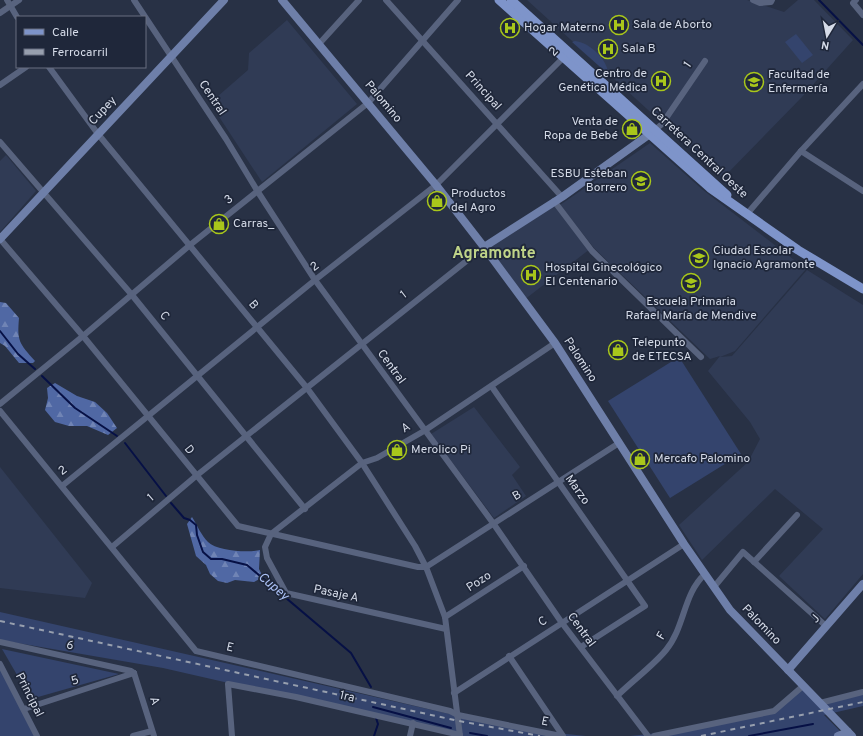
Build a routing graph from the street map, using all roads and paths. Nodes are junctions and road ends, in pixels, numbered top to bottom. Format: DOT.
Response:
graph roads {
  1 [pos="19,0"];
  2 [pos="134,0"];
  3 [pos="224,0"];
  4 [pos="282,0"];
  5 [pos="358,0"];
  6 [pos="386,0"];
  7 [pos="458,0"];
  8 [pos="499,0"];
  9 [pos="511,0"];
  10 [pos="753,0"];
  11 [pos="772,0"];
  12 [pos="855,1"];
  13 [pos="9,3"];
  14 [pos="0,13"];
  15 [pos="863,15"];
  16 [pos="16,16"];
  17 [pos="144,16"];
  18 [pos="146,18"];
  19 [pos="423,40"];
  20 [pos="319,44"];
  21 [pos="170,55"];
  22 [pos="567,55"];
  23 [pos="705,61"];
  24 [pos="25,68"];
  25 [pos="50,68"];
  26 [pos="863,84"];
  27 [pos="0,85"];
  28 [pos="368,103"];
  29 [pos="498,124"];
  30 [pos="653,132"];
  31 [pos="98,134"];
  32 [pos="0,142"];
  33 [pos="801,151"];
  34 [pos="436,185"];
  35 [pos="863,191"];
  36 [pos="43,192"];
  37 [pos="258,192"];
  38 [pos="562,197"];
  39 [pos="554,201"];
  40 [pos="746,212"];
  41 [pos="0,239"];
  42 [pos="190,245"];
  43 [pos="484,247"];
  44 [pos="315,280"];
  45 [pos="863,288"];
  46 [pos="132,295"];
  47 [pos="258,328"];
  48 [pos="83,336"];
  49 [pos="361,344"];
  50 [pos="555,344"];
  51 [pos="701,357"];
  52 [pos="199,377"];
  53 [pos="492,386"];
  54 [pos="307,388"];
  55 [pos="0,404"];
  56 [pos="0,412"];
  57 [pos="148,417"];
  58 [pos="424,431"];
  59 [pos="247,437"];
  60 [pos="619,443"];
  61 [pos="362,463"];
  62 [pos="196,476"];
  63 [pos="558,483"];
  64 [pos="62,486"];
  65 [pos="305,509"];
  66 [pos="797,515"];
  67 [pos="493,523"];
  68 [pos="271,534"];
  69 [pos="684,544"];
  70 [pos="112,547"];
  71 [pos="754,562"];
  72 [pos="524,566"];
  73 [pos="426,567"];
  74 [pos="705,574"];
  75 [pos="627,582"];
  76 [pos="863,584"];
  77 [pos="714,587"];
  78 [pos="445,617"];
  79 [pos="562,623"];
  80 [pos="826,626"];
  81 [pos="446,629"];
  82 [pos="0,642"];
  83 [pos="581,647"];
  84 [pos="509,656"];
  85 [pos="0,664"];
  86 [pos="788,670"];
  87 [pos="134,673"];
  88 [pos="803,686"];
  89 [pos="863,692"];
  90 [pos="454,693"];
  91 [pos="617,696"];
  92 [pos="820,703"];
  93 [pos="24,709"];
  94 [pos="458,715"];
  95 [pos="413,723"];
  96 [pos="153,733"];
  97 [pos="850,734"];
  98 [pos="460,735"];
  99 [pos="38,736"];
  100 [pos="133,736"];
  101 [pos="232,736"];
  102 [pos="410,736"];
  103 [pos="562,736"];
  104 [pos="648,736"];
  105 [pos="654,736"];
  106 [pos="838,736"];
  1 -- 13 [label="street"];
  2 -- 17 [label="street, Central"];
  3 -- 21 [label="street, Cupey"];
  4 -- 20 [label="street, Palomino"];
  5 -- 20 [label="street"];
  6 -- 19 [label="street, Principal"];
  7 -- 19 [label="street, 3"];
  8 -- 22 [label="main road, Carretera Central Oeste"];
  9 -- 22 [label="main road, Carretera Central Oeste"];
  10 -- 11 [label="street"];
  12 -- 15 [label="street"];
  13 -- 14 [label="street"];
  13 -- 16 [label="street"];
  18 -- 21 [label="street, Central"];
  19 -- 28 [label="street, 3"];
  19 -- 29 [label="street, Principal"];
  20 -- 28 [label="street, Palomino"];
  21 -- 31 [label="street, Cupey"];
  21 -- 37 [label="street, Central"];
  22 -- 29 [label="street, 2"];
  22 -- 30 [label="main road, Carretera Central Oeste"];
  23 -- 30 [label="street, 1"];
  24 -- 27 [label="street"];
  25 -- 31 [label="street, B"];
  26 -- 33 [label="street"];
  28 -- 34 [label="street, Palomino"];
  28 -- 37 [label="street, 3"];
  29 -- 34 [label="street, 2"];
  29 -- 38 [label="street, Principal"];
  30 -- 38 [label="street, 1"];
  30 -- 40 [label="main road, Carretera Central Oeste"];
  31 -- 36 [label="street, Cupey"];
  31 -- 42 [label="street, B"];
  32 -- 36 [label="street, C"];
  33 -- 35 [label="street"];
  33 -- 40 [label="street"];
  34 -- 43 [label="street, Palomino"];
  34 -- 44 [label="street, 2"];
  36 -- 41 [label="street, Cupey"];
  36 -- 46 [label="street, C"];
  37 -- 42 [label="street, 3"];
  37 -- 44 [label="street, Central"];
  38 -- 39 [label="street, 1"];
  39 -- 43 [label="street, 1"];
  39 -- 51 [label="street"];
  40 -- 45 [label="main road, Carretera Central Oeste"];
  41 -- 48 [label="street, D"];
  42 -- 46 [label="street, 3"];
  42 -- 47 [label="street, B"];
  43 -- 49 [label="street, 1"];
  43 -- 50 [label="street, Palomino"];
  44 -- 47 [label="street, 2"];
  44 -- 49 [label="street, Central"];
  46 -- 48 [label="street, 3"];
  46 -- 52 [label="street, C"];
  47 -- 52 [label="street, 2"];
  47 -- 54 [label="street, B"];
  48 -- 55 [label="street, 3"];
  48 -- 57 [label="street, D"];
  49 -- 54 [label="street, 1"];
  49 -- 58 [label="street, Central"];
  50 -- 53 [label="street, A"];
  50 -- 60 [label="street, Palomino"];
  52 -- 57 [label="street, 2"];
  52 -- 59 [label="street, C"];
  53 -- 58 [label="street, A"];
  53 -- 63 [label="street, Marzo"];
  54 -- 59 [label="street, 1"];
  54 -- 61 [label="street, B"];
  56 -- 64 [label="street, E"];
  57 -- 62 [label="street, D"];
  57 -- 64 [label="street, 2"];
  58 -- 61 [label="street, A"];
  58 -- 67 [label="street, Central"];
  59 -- 62 [label="street, 1"];
  59 -- 65 [label="street, C"];
  60 -- 63 [label="street, B"];
  60 -- 69 [label="street, Palomino"];
  61 -- 65 [label="street, A"];
  61 -- 73 [label="street, B"];
  62 -- 68 [label="street, D"];
  62 -- 70 [label="street, 1"];
  63 -- 67 [label="street, B"];
  63 -- 75 [label="street, Marzo"];
  64 -- 70 [label="street, E"];
  65 -- 68 [label="street, A"];
  66 -- 71 [label="street"];
  67 -- 72 [label="street, Central"];
  67 -- 73 [label="street, B"];
  68 -- 73 [label="street, D"];
  68 -- 81 [label="street, Pasaje A"];
  69 -- 74 [label="street, Palomino"];
  69 -- 75 [label="street, C"];
  70 -- 94 [label="street, E"];
  71 -- 77 [label="street"];
  71 -- 80 [label="street"];
  72 -- 78 [label="street, Pozo"];
  72 -- 79 [label="street, Central"];
  73 -- 78 [label="street, B"];
  74 -- 77 [label="street, Palomino"];
  74 -- 91 [label="street, F"];
  75 -- 79 [label="street, C"];
  75 -- 83 [label="street, Marzo"];
  76 -- 80 [label="street, J"];
  77 -- 86 [label="street, Palomino"];
  78 -- 81 [label="street, B"];
  79 -- 83 [label="street, Central"];
  79 -- 84 [label="street, C"];
  80 -- 86 [label="street, J"];
  81 -- 90 [label="street, B"];
  82 -- 87 [label="street, 6"];
  83 -- 91 [label="street, Central"];
  84 -- 90 [label="street, C"];
  84 -- 103 [label="street"];
  85 -- 93 [label="street, Principal"];
  86 -- 88 [label="street, Palomino"];
  87 -- 93 [label="street, 5"];
  87 -- 96 [label="street, A"];
  88 -- 92 [label="street, Palomino"];
  88 -- 105 [label="street"];
  89 -- 92 [label="street"];
  90 -- 94 [label="street, B"];
  91 -- 104 [label="street, Central"];
  92 -- 97 [label="street, Palomino"];
  93 -- 99 [label="street, Principal"];
  94 -- 98 [label="street, B"];
  94 -- 103 [label="street, E"];
  95 -- 98 [label="street, 1ra"];
  95 -- 101 [label="street, 1ra"];
  95 -- 102 [label="street"];
  96 -- 100 [label="street"];
  97 -- 106 [label="street"];
}
